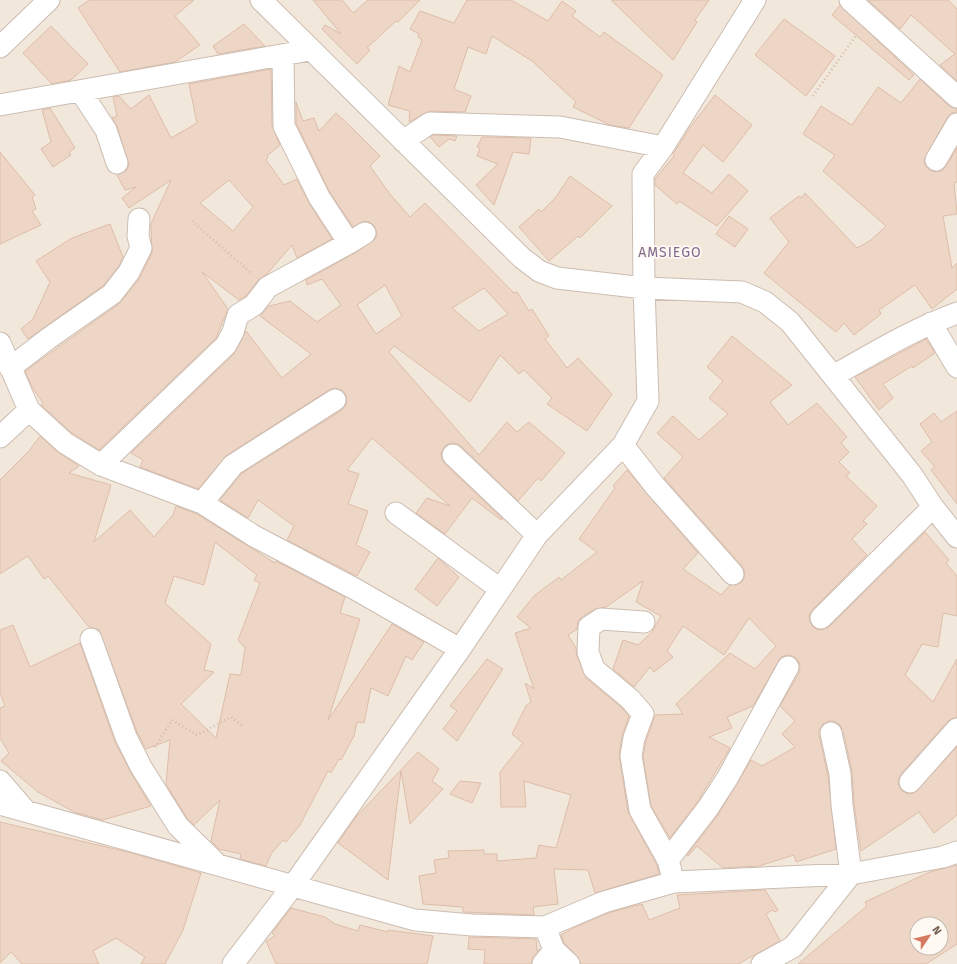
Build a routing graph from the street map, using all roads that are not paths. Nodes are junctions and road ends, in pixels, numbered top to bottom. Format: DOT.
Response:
graph roads {
  1 [pos="49,0"];
  2 [pos="261,0"];
  3 [pos="755,0"];
  4 [pos="850,0"];
  5 [pos="0,47"];
  6 [pos="310,50"];
  7 [pos="283,55"];
  8 [pos="81,92"];
  9 [pos="957,97"];
  10 [pos="0,105"];
  11 [pos="957,124"];
  12 [pos="403,141"];
  13 [pos="662,147"];
  14 [pos="936,160"];
  15 [pos="117,163"];
  16 [pos="139,219"];
  17 [pos="644,288"];
  18 [pos="957,313"];
  19 [pos="930,323"];
  20 [pos="0,343"];
  21 [pos="957,367"];
  22 [pos="10,368"];
  23 [pos="833,376"];
  24 [pos="335,400"];
  25 [pos="29,410"];
  26 [pos="0,437"];
  27 [pos="623,445"];
  28 [pos="453,455"];
  29 [pos="101,465"];
  30 [pos="202,503"];
  31 [pos="933,507"];
  32 [pos="396,512"];
  33 [pos="537,535"];
  34 [pos="957,537"];
  35 [pos="733,574"];
  36 [pos="500,589"];
  37 [pos="821,618"];
  38 [pos="644,622"];
  39 [pos="91,639"];
  40 [pos="460,650"];
  41 [pos="788,667"];
  42 [pos="957,729"];
  43 [pos="831,732"];
  44 [pos="0,781"];
  45 [pos="910,782"];
  46 [pos="0,804"];
  47 [pos="25,810"];
  48 [pos="957,852"];
  49 [pos="668,860"];
  50 [pos="219,865"];
  51 [pos="851,874"];
  52 [pos="674,882"];
  53 [pos="292,887"];
  54 [pos="545,927"];
  55 [pos="548,957"];
  56 [pos="233,964"];
  57 [pos="569,964"];
  58 [pos="762,964"];
  1 -- 5 [label="street"];
  2 -- 6 [label="street"];
  3 -- 13 [label="street"];
  4 -- 9 [label="street"];
  6 -- 7 [label="street"];
  6 -- 12 [label="street"];
  7 -- 8 [label="street"];
  7 -- 29 [label="street"];
  8 -- 10 [label="street"];
  8 -- 15 [label="street"];
  11 -- 14 [label="street"];
  12 -- 13 [label="street"];
  12 -- 17 [label="street"];
  13 -- 17 [label="street"];
  16 -- 22 [label="street"];
  17 -- 23 [label="street"];
  17 -- 27 [label="street"];
  18 -- 19 [label="street"];
  19 -- 21 [label="street"];
  19 -- 23 [label="street"];
  20 -- 22 [label="street"];
  22 -- 25 [label="street"];
  23 -- 31 [label="street"];
  24 -- 30 [label="street"];
  25 -- 26 [label="street"];
  25 -- 29 [label="street"];
  27 -- 33 [label="street"];
  27 -- 35 [label="street"];
  28 -- 33 [label="street"];
  29 -- 30 [label="street"];
  30 -- 40 [label="street"];
  31 -- 34 [label="street"];
  31 -- 37 [label="street"];
  32 -- 36 [label="street"];
  33 -- 36 [label="street"];
  36 -- 40 [label="street"];
  38 -- 49 [label="street"];
  39 -- 50 [label="street"];
  40 -- 53 [label="street"];
  41 -- 49 [label="street"];
  42 -- 45 [label="street"];
  43 -- 51 [label="street"];
  44 -- 47 [label="street"];
  46 -- 47 [label="street"];
  47 -- 50 [label="street"];
  48 -- 51 [label="street"];
  49 -- 52 [label="street"];
  50 -- 53 [label="street"];
  51 -- 52 [label="street"];
  51 -- 58 [label="street"];
  52 -- 54 [label="street"];
  53 -- 54 [label="street"];
  53 -- 56 [label="street"];
  54 -- 55 [label="street"];
  55 -- 57 [label="street"];
}
